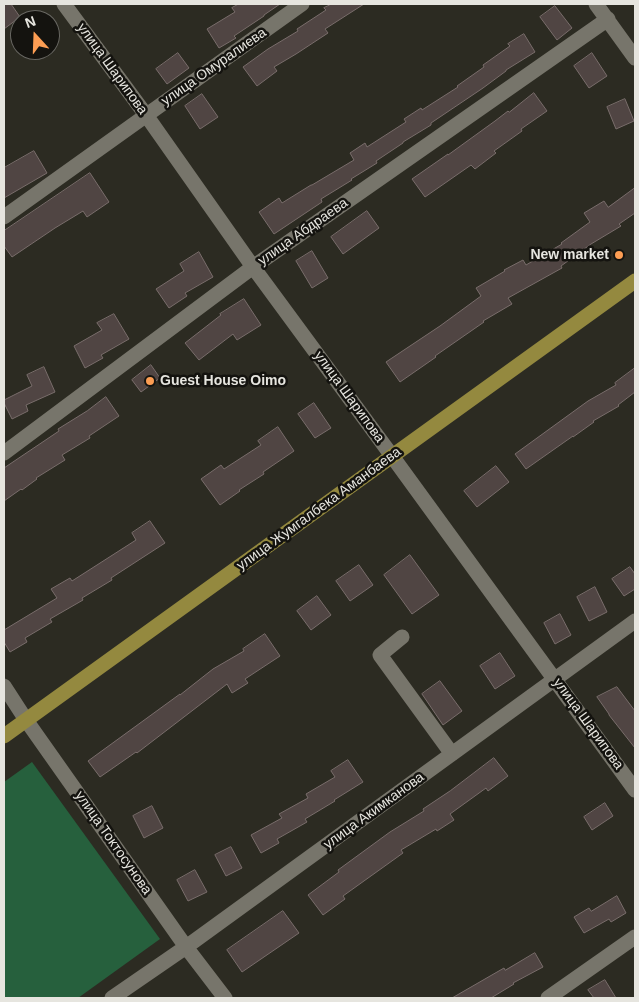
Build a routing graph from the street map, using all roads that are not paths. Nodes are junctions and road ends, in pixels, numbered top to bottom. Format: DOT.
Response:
graph roads {
  1 [pos="64,4"];
  2 [pos="302,4"];
  3 [pos="596,4"];
  4 [pos="608,19"];
  5 [pos="635,58"];
  6 [pos="146,115"];
  7 [pos="4,217"];
  8 [pos="253,267"];
  9 [pos="635,282"];
  10 [pos="4,453"];
  11 [pos="392,456"];
  12 [pos="635,622"];
  13 [pos="402,636"];
  14 [pos="554,679"];
  15 [pos="4,686"];
  16 [pos="26,720"];
  17 [pos="4,736"];
  18 [pos="452,754"];
  19 [pos="635,790"];
  20 [pos="635,937"];
  21 [pos="186,947"];
  22 [pos="112,998"];
  23 [pos="225,998"];
  24 [pos="548,998"];
  1 -- 6 [label="street, улица Шарипова"];
  2 -- 6 [label="street, улица Омуралиева"];
  3 -- 4 [label="street"];
  4 -- 5 [label="street"];
  4 -- 8 [label="street, улица Абдраева"];
  6 -- 7 [label="street, улица Омуралиева"];
  6 -- 8 [label="street, улица Шарипова"];
  8 -- 10 [label="street, улица Абдраева"];
  8 -- 11 [label="street, улица Шарипова"];
  9 -- 11 [label="main road, улица Жумгалбека Аманбаева"];
  11 -- 14 [label="street, улица Шарипова"];
  11 -- 16 [label="main road, улица Жумгалбека Аманбаева"];
  12 -- 14 [label="street, улица Акимканова"];
  13 -- 18 [label="street"];
  14 -- 18 [label="street, улица Акимканова"];
  14 -- 19 [label="street, улица Шарипова"];
  15 -- 16 [label="street, улица Токтосунова"];
  16 -- 17 [label="main road, улица Жумгалбека Аманбаева"];
  16 -- 21 [label="street, улица Токтосунова"];
  18 -- 21 [label="street, улица Акимканова"];
  20 -- 24 [label="street"];
  21 -- 22 [label="street, улица Акимканова"];
  21 -- 23 [label="street, улица Токтосунова"];
}
